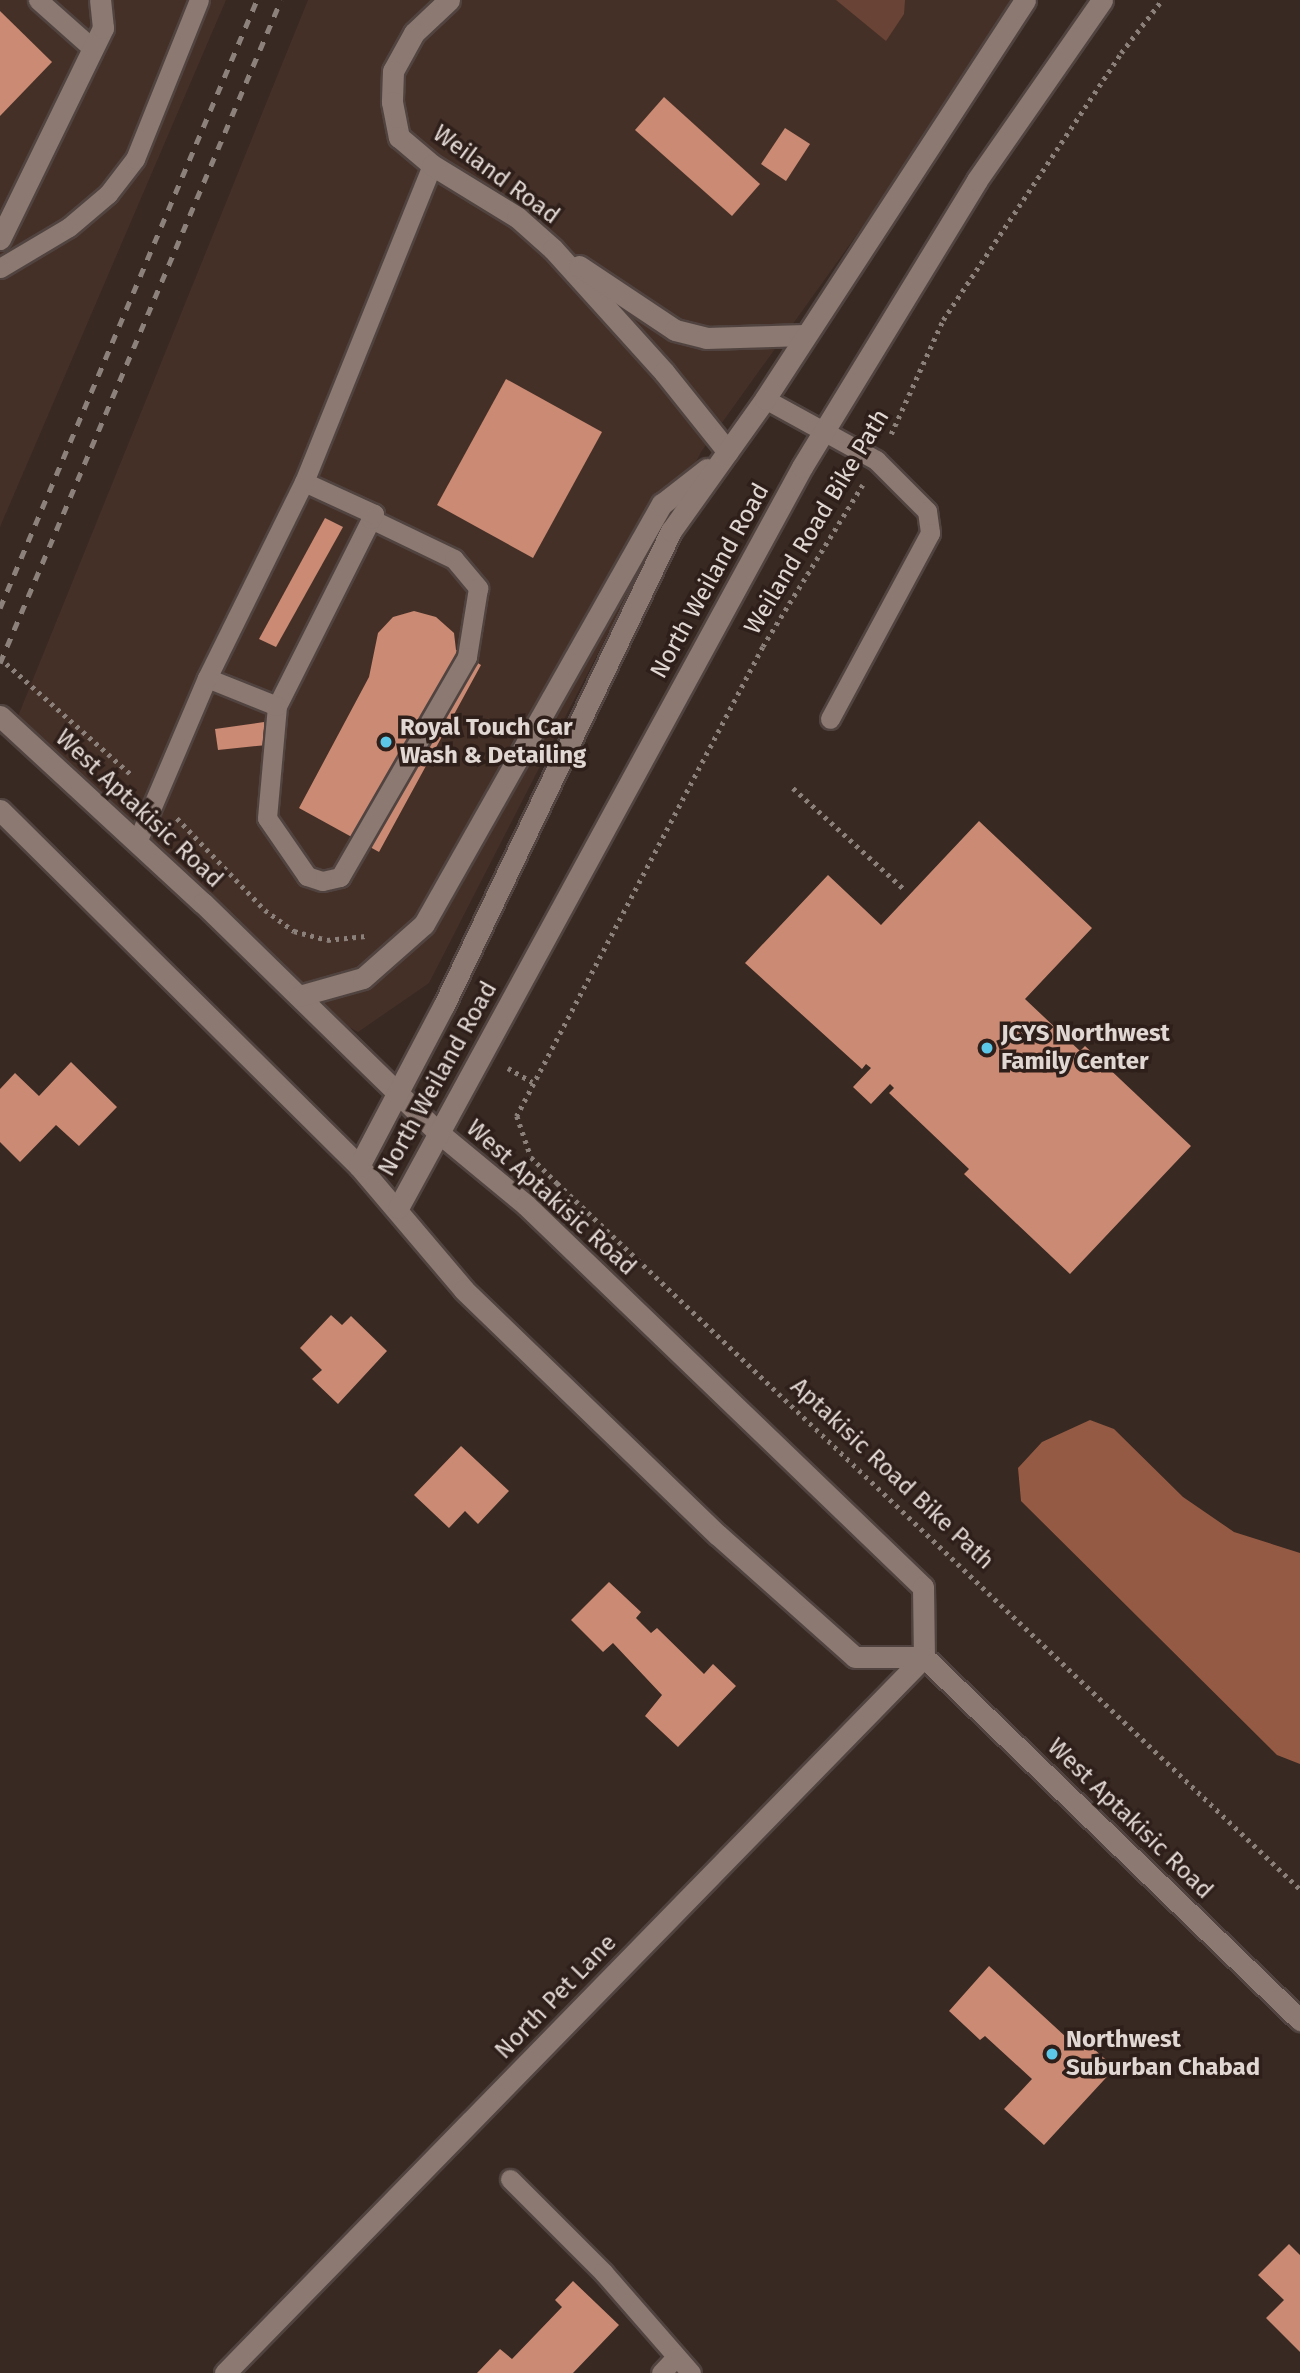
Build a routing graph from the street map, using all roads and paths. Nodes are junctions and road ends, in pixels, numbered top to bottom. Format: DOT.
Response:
graph roads {
  1 [pos="38,0"];
  2 [pos="100,0"];
  3 [pos="199,0"];
  4 [pos="449,0"];
  5 [pos="1026,0"];
  6 [pos="1102,0"];
  7 [pos="1162,0"];
  8 [pos="92,48"];
  9 [pos="432,165"];
  10 [pos="0,239"];
  11 [pos="553,249"];
  12 [pos="0,268"];
  13 [pos="805,335"];
  14 [pos="765,399"];
  15 [pos="822,433"];
  16 [pos="728,452"];
  17 [pos="876,460"];
  18 [pos="304,482"];
  19 [pos="371,519"];
  20 [pos="206,678"];
  21 [pos="276,706"];
  22 [pos="0,716"];
  23 [pos="830,719"];
  24 [pos="793,788"];
  25 [pos="0,810"];
  26 [pos="137,842"];
  27 [pos="904,889"];
  28 [pos="299,996"];
  29 [pos="512,1072"];
  30 [pos="532,1082"];
  31 [pos="400,1094"];
  32 [pos="439,1133"];
  33 [pos="359,1166"];
  34 [pos="398,1208"];
  35 [pos="924,1657"];
  36 [pos="1300,1889"];
  37 [pos="1300,2020"];
  38 [pos="510,2179"];
  39 [pos="676,2357"];
  40 [pos="225,2373"];
  41 [pos="661,2373"];
  42 [pos="691,2373"];
  1 -- 8 [label="lane"];
  2 -- 8 [label="main road"];
  3 -- 12 [label="lane"];
  4 -- 9 [label="main road, Weiland Road"];
  5 -- 13 [label="main road, North Weiland Road"];
  6 -- 15 [label="main road, North Weiland Road"];
  7 -- 17 [label="path, Weiland Road Bike Path"];
  8 -- 10 [label="main road"];
  9 -- 11 [label="main road, Weiland Road"];
  9 -- 18 [label="lane"];
  11 -- 13 [label="main road, Weiland Road"];
  11 -- 16 [label="main road, Weiland Road"];
  13 -- 14 [label="main road, North Weiland Road"];
  14 -- 15 [label="lane"];
  14 -- 16 [label="main road, North Weiland Road"];
  15 -- 17 [label="lane"];
  15 -- 32 [label="main road, North Weiland Road"];
  16 -- 28 [label="main road"];
  16 -- 31 [label="main road, North Weiland Road"];
  17 -- 23 [label="lane"];
  17 -- 30 [label="path, Weiland Road Bike Path"];
  18 -- 19 [label="lane"];
  18 -- 20 [label="lane"];
  19 -- 21 [label="lane"];
  19 -- 21 [label="lane"];
  20 -- 21 [label="lane"];
  20 -- 26 [label="lane"];
  22 -- 26 [label="main road, West Aptakisic Road"];
  24 -- 27 [label="path"];
  25 -- 33 [label="main road"];
  26 -- 28 [label="main road, West Aptakisic Road"];
  28 -- 31 [label="main road, West Aptakisic Road"];
  29 -- 30 [label="path"];
  30 -- 36 [label="path, Aptakisic Road Bike Path"];
  31 -- 32 [label="main road, West Aptakisic Road"];
  31 -- 33 [label="main road, North Weiland Road"];
  32 -- 34 [label="main road, North Weiland Road"];
  32 -- 35 [label="main road, West Aptakisic Road"];
  33 -- 34 [label="main road"];
  34 -- 35 [label="main road"];
  35 -- 37 [label="main road, West Aptakisic Road"];
  35 -- 40 [label="main road, North Pet Lane"];
  38 -- 39 [label="lane"];
  39 -- 41 [label="lane"];
  39 -- 42 [label="lane"];
}
